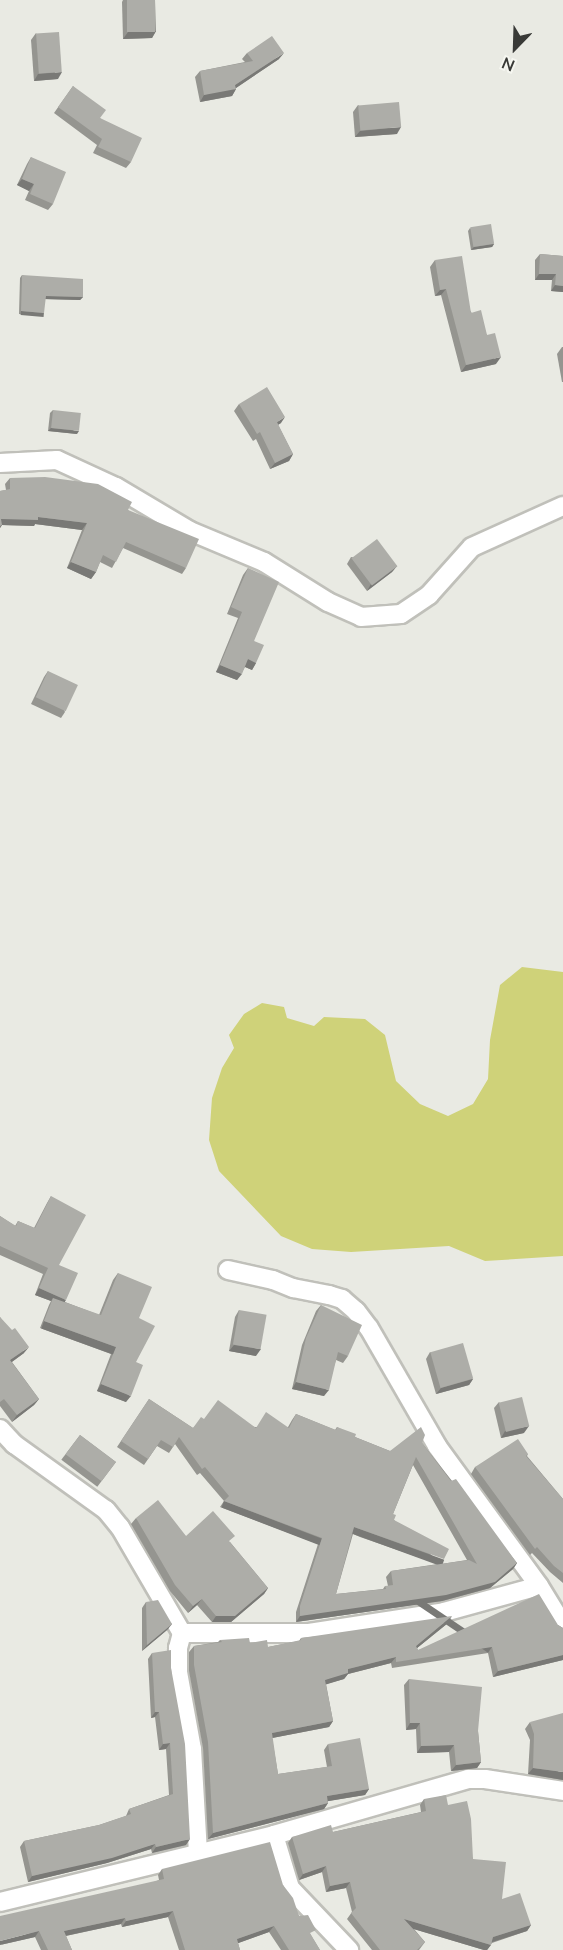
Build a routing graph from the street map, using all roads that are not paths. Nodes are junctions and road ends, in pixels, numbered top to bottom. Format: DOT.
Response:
graph roads {
  1 [pos="0,463"];
  2 [pos="563,506"];
  3 [pos="228,1270"];
  4 [pos="0,1429"];
  5 [pos="539,1586"];
  6 [pos="563,1625"];
  7 [pos="182,1633"];
  8 [pos="563,1791"];
  9 [pos="274,1835"];
  10 [pos="198,1853"];
  11 [pos="0,1902"];
  12 [pos="349,1950"];
  1 -- 2 [label="street"];
  3 -- 5 [label="street"];
  4 -- 7 [label="street"];
  5 -- 6 [label="street"];
  5 -- 7 [label="street"];
  7 -- 10 [label="street"];
  8 -- 9 [label="street"];
  9 -- 10 [label="street"];
  9 -- 12 [label="street"];
  10 -- 11 [label="street"];
}
